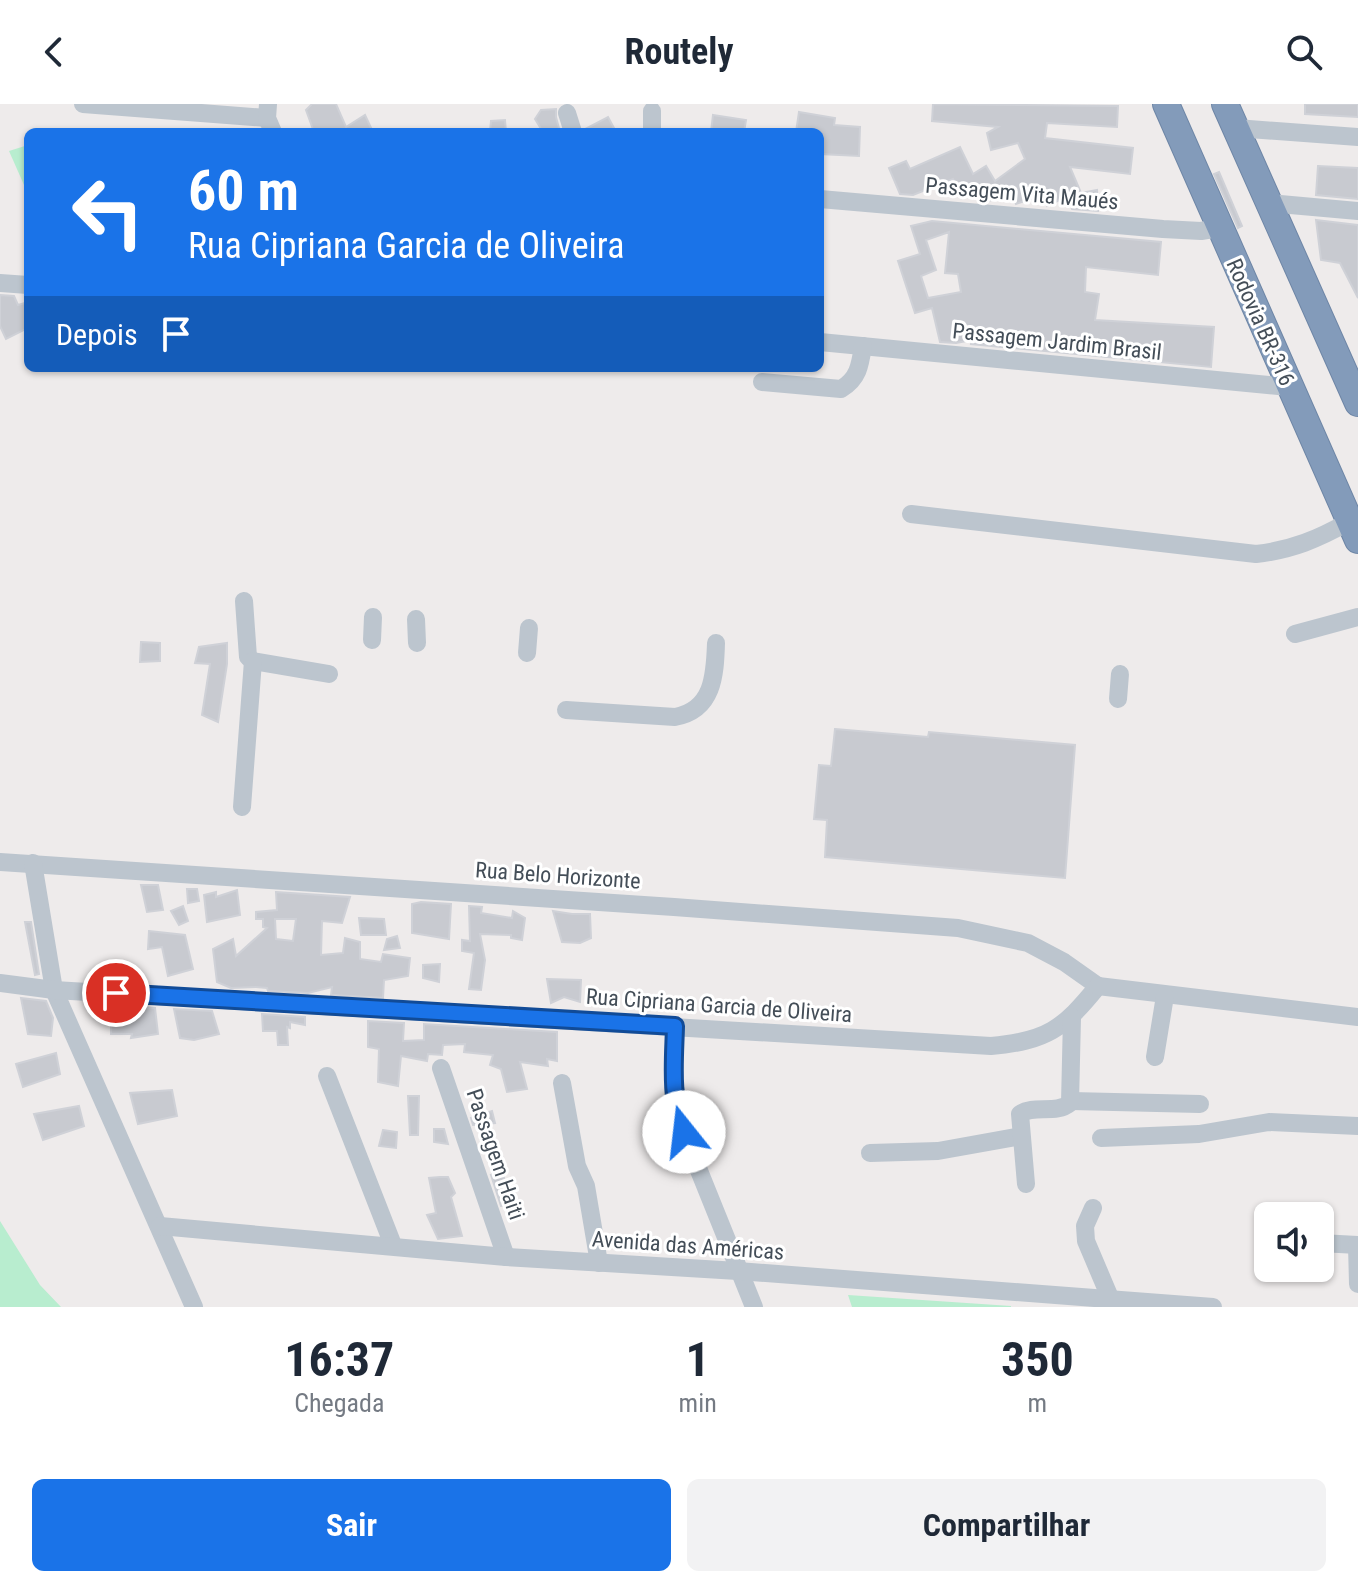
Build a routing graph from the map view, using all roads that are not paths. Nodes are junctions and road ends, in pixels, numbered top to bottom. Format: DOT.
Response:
graph roads {
  1 [pos="83,104"];
  2 [pos="1166,104"];
  3 [pos="1225,104"];
  4 [pos="652,111"];
  5 [pos="567,113"];
  6 [pos="269,118"];
  7 [pos="572,128"];
  8 [pos="652,128"];
  9 [pos="1236,128"];
  10 [pos="1358,137"];
  11 [pos="824,199"];
  12 [pos="1269,203"];
  13 [pos="1304,206"];
  14 [pos="1358,211"];
  15 [pos="1219,228"];
  16 [pos="1282,231"];
  17 [pos="0,283"];
  18 [pos="24,285"];
  19 [pos="824,342"];
  20 [pos="863,346"];
  21 [pos="762,382"];
  22 [pos="1289,387"];
  23 [pos="1358,403"];
  24 [pos="911,514"];
  25 [pos="1354,531"];
  26 [pos="244,601"];
  27 [pos="373,617"];
  28 [pos="1358,617"];
  29 [pos="416,619"];
  30 [pos="529,628"];
  31 [pos="1295,634"];
  32 [pos="372,640"];
  33 [pos="417,643"];
  34 [pos="716,643"];
  35 [pos="527,653"];
  36 [pos="253,661"];
  37 [pos="329,674"];
  38 [pos="1120,674"];
  39 [pos="1118,699"];
  40 [pos="566,710"];
  41 [pos="242,807"];
  42 [pos="0,862"];
  43 [pos="33,863"];
  44 [pos="0,983"];
  45 [pos="1098,986"];
  46 [pos="54,990"];
  47 [pos="1165,996"];
  48 [pos="1072,1017"];
  49 [pos="1358,1017"];
  50 [pos="675,1026"];
  51 [pos="1155,1057"];
  52 [pos="441,1068"];
  53 [pos="327,1076"];
  54 [pos="562,1083"];
  55 [pos="1071,1101"];
  56 [pos="1200,1104"];
  57 [pos="1358,1126"];
  58 [pos="1021,1136"];
  59 [pos="1101,1138"];
  60 [pos="870,1153"];
  61 [pos="1026,1184"];
  62 [pos="1093,1208"];
  63 [pos="160,1226"];
  64 [pos="1334,1244"];
  65 [pos="393,1245"];
  66 [pos="1358,1245"];
  67 [pos="506,1257"];
  68 [pos="599,1263"];
  69 [pos="738,1271"];
  70 [pos="1358,1284"];
  71 [pos="1111,1300"];
  72 [pos="194,1307"];
  73 [pos="754,1307"];
  74 [pos="1213,1307"];
  1 -- 6 [label="street"];
  2 -- 15 [label="highway, Rodovia BR-316"];
  3 -- 9 [label="highway"];
  4 -- 8 [label="street"];
  5 -- 7 [label="street"];
  9 -- 10 [label="street"];
  9 -- 12 [label="highway"];
  11 -- 15 [label="street, Passagem Vita Maués"];
  12 -- 13 [label="street"];
  12 -- 16 [label="highway"];
  13 -- 14 [label="street"];
  13 -- 16 [label="street"];
  15 -- 22 [label="highway, Rodovia BR-316"];
  16 -- 23 [label="highway"];
  17 -- 18 [label="street"];
  19 -- 20 [label="street, Passagem Jardim Brasil"];
  20 -- 21 [label="street"];
  20 -- 22 [label="street, Passagem Jardim Brasil"];
  22 -- 25 [label="highway, Rodovia BR-316"];
  24 -- 25 [label="street"];
  26 -- 36 [label="street"];
  27 -- 32 [label="street"];
  28 -- 31 [label="street"];
  29 -- 33 [label="street"];
  30 -- 35 [label="street"];
  34 -- 40 [label="street"];
  36 -- 37 [label="street"];
  36 -- 41 [label="street"];
  38 -- 39 [label="street"];
  42 -- 43 [label="street, Rua Belo Horizonte"];
  43 -- 45 [label="street, Rua Belo Horizonte"];
  43 -- 46 [label="street"];
  44 -- 46 [label="street, Rua Cipriana Garcia de Oliveira"];
  45 -- 47 [label="street"];
  45 -- 48 [label="street, Rua Cipriana Garcia de Oliveira"];
  46 -- 50 [label="street, Rua Cipriana Garcia de Oliveira"];
  46 -- 63 [label="street"];
  47 -- 49 [label="street"];
  47 -- 51 [label="street"];
  48 -- 50 [label="street, Rua Cipriana Garcia de Oliveira"];
  48 -- 55 [label="street"];
  50 -- 69 [label="street"];
  52 -- 67 [label="street, Passagem Haiti"];
  53 -- 65 [label="street"];
  54 -- 68 [label="street"];
  55 -- 56 [label="street"];
  55 -- 58 [label="street"];
  57 -- 59 [label="street"];
  58 -- 60 [label="street"];
  58 -- 61 [label="street"];
  62 -- 71 [label="street"];
  63 -- 65 [label="street, Avenida das Américas"];
  63 -- 72 [label="street"];
  64 -- 66 [label="street"];
  65 -- 67 [label="street, Avenida das Américas"];
  66 -- 70 [label="street"];
  67 -- 68 [label="street, Avenida das Américas"];
  68 -- 69 [label="street, Avenida das Américas"];
  69 -- 71 [label="street, Avenida das Américas"];
  69 -- 73 [label="street"];
  71 -- 74 [label="street, Avenida das Américas"];
}
